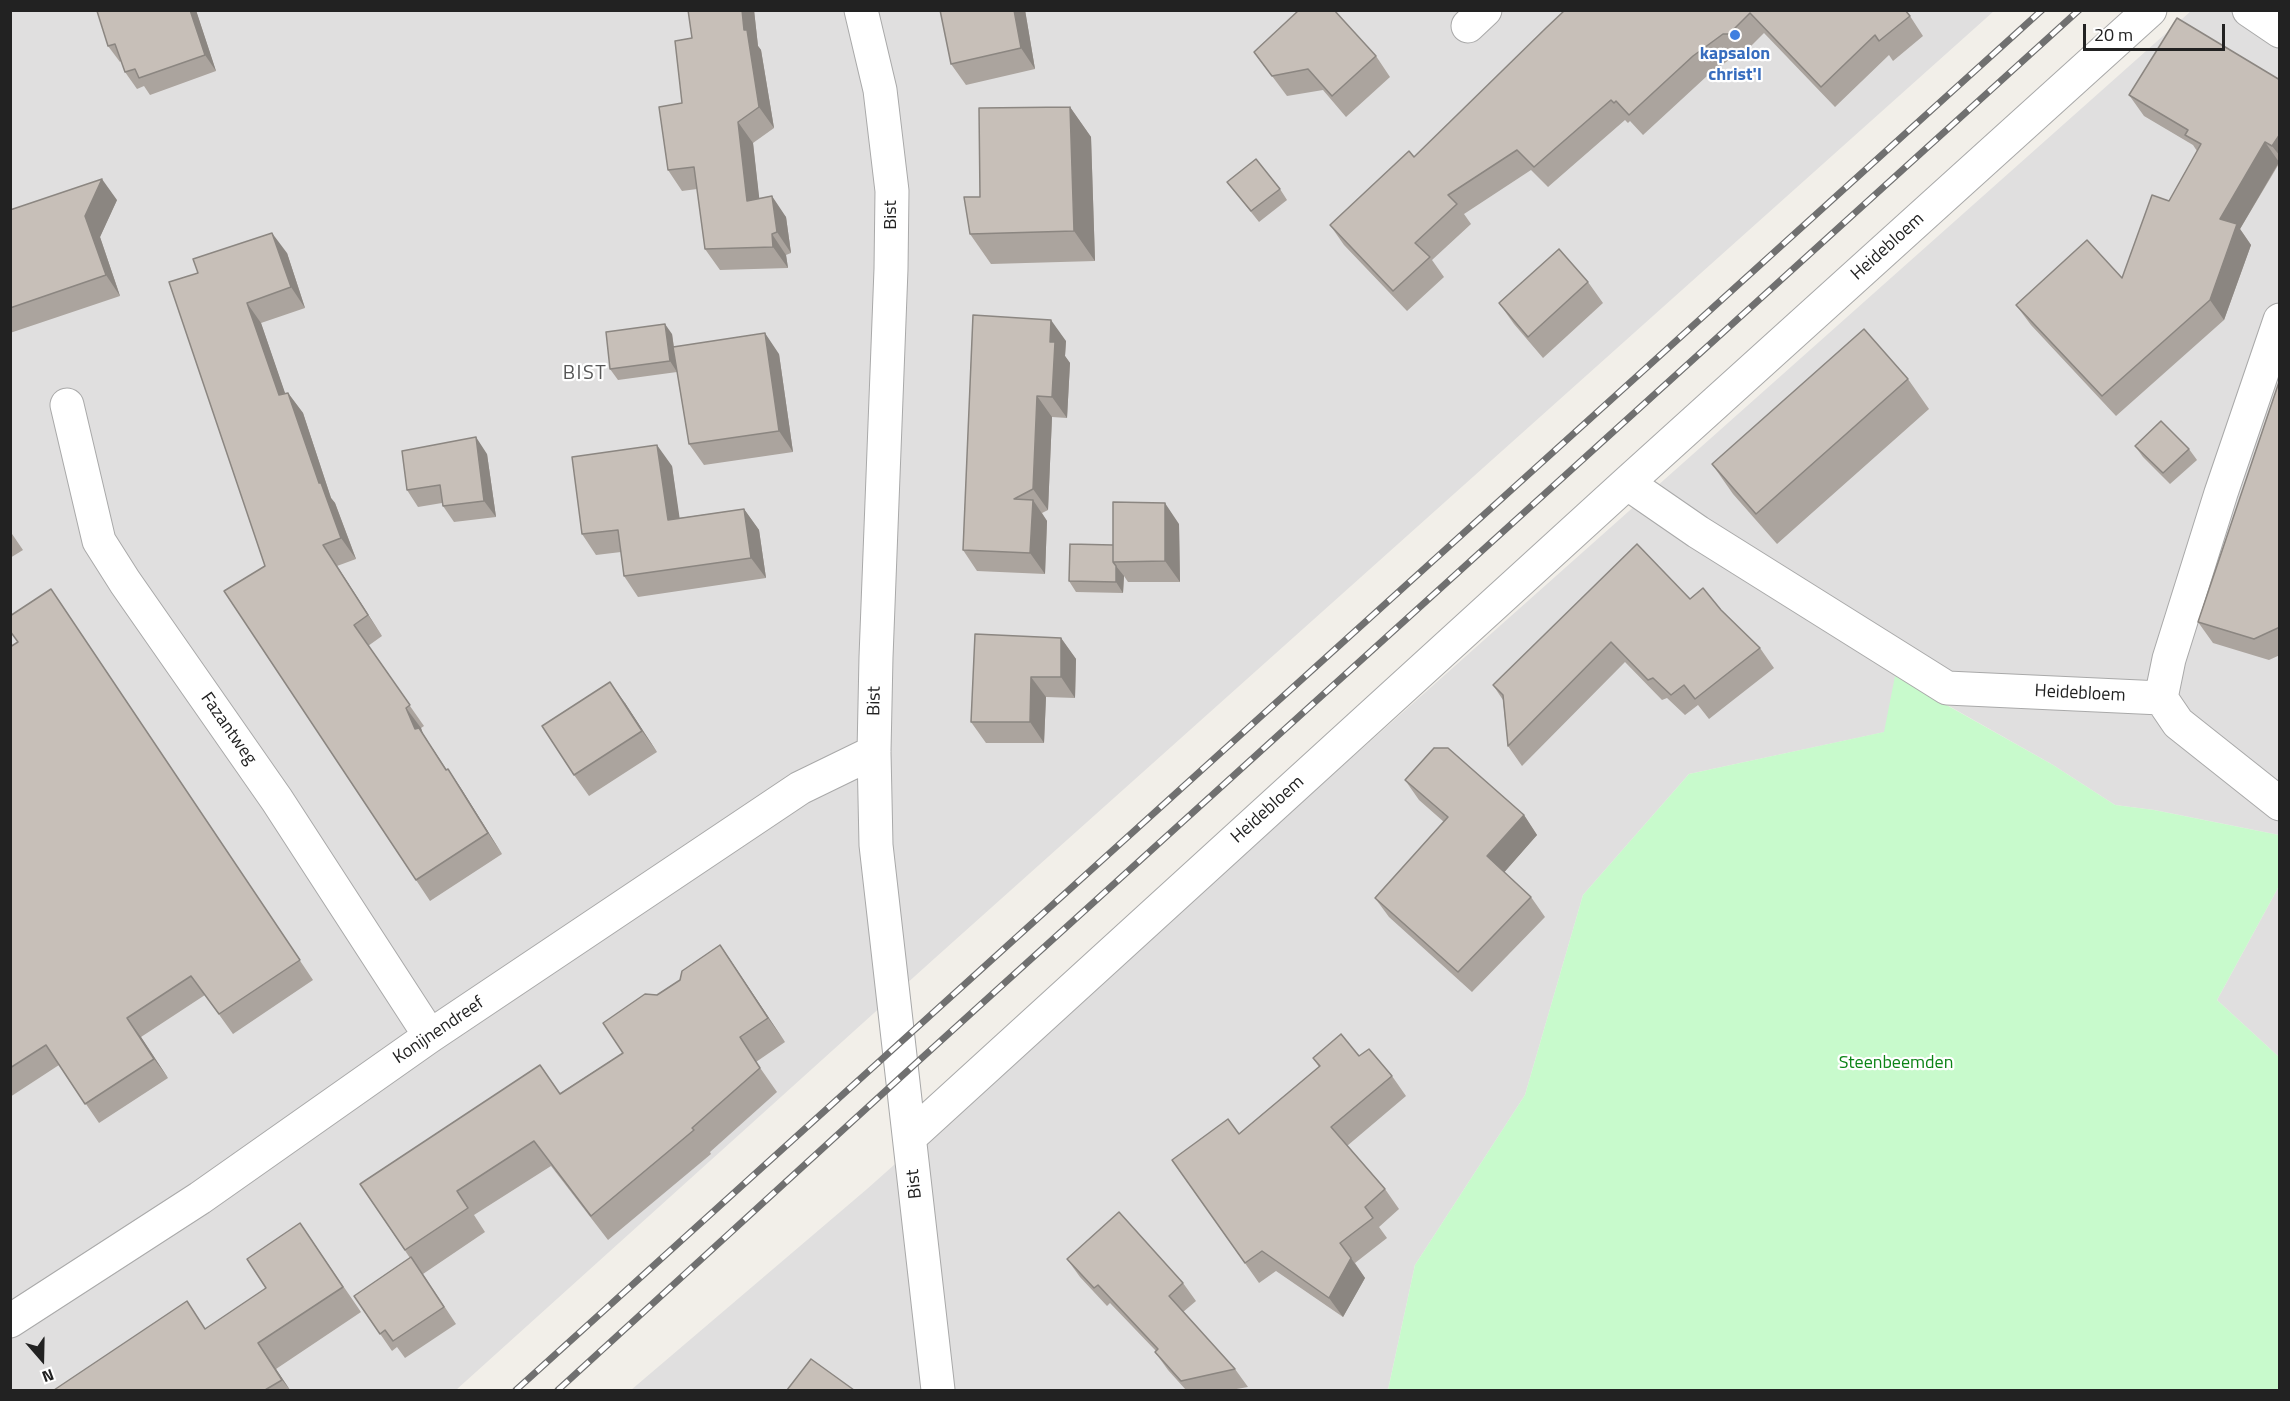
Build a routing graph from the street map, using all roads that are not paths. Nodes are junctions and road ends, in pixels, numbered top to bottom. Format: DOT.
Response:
graph roads {
  1 [pos="861,10"];
  2 [pos="2150,10"];
  3 [pos="2249,10"];
  4 [pos="2280,31"];
  5 [pos="2280,320"];
  6 [pos="67,405"];
  7 [pos="1627,483"];
  8 [pos="2161,698"];
  9 [pos="874,752"];
  10 [pos="2280,804"];
  11 [pos="430,1036"];
  12 [pos="910,1137"];
  13 [pos="10,1321"];
  14 [pos="938,1390"];
  1 -- 9 [label="street, Bist"];
  2 -- 7 [label="street, Heidebloem"];
  3 -- 4 [label="street"];
  5 -- 8 [label="street"];
  6 -- 11 [label="street, Fazantweg"];
  7 -- 8 [label="street, Heidebloem"];
  7 -- 12 [label="street, Heidebloem"];
  8 -- 10 [label="street"];
  9 -- 11 [label="street, Konijnendreef"];
  9 -- 12 [label="street, Bist"];
  11 -- 13 [label="street, Konijnendreef"];
  12 -- 14 [label="street, Bist"];
}
